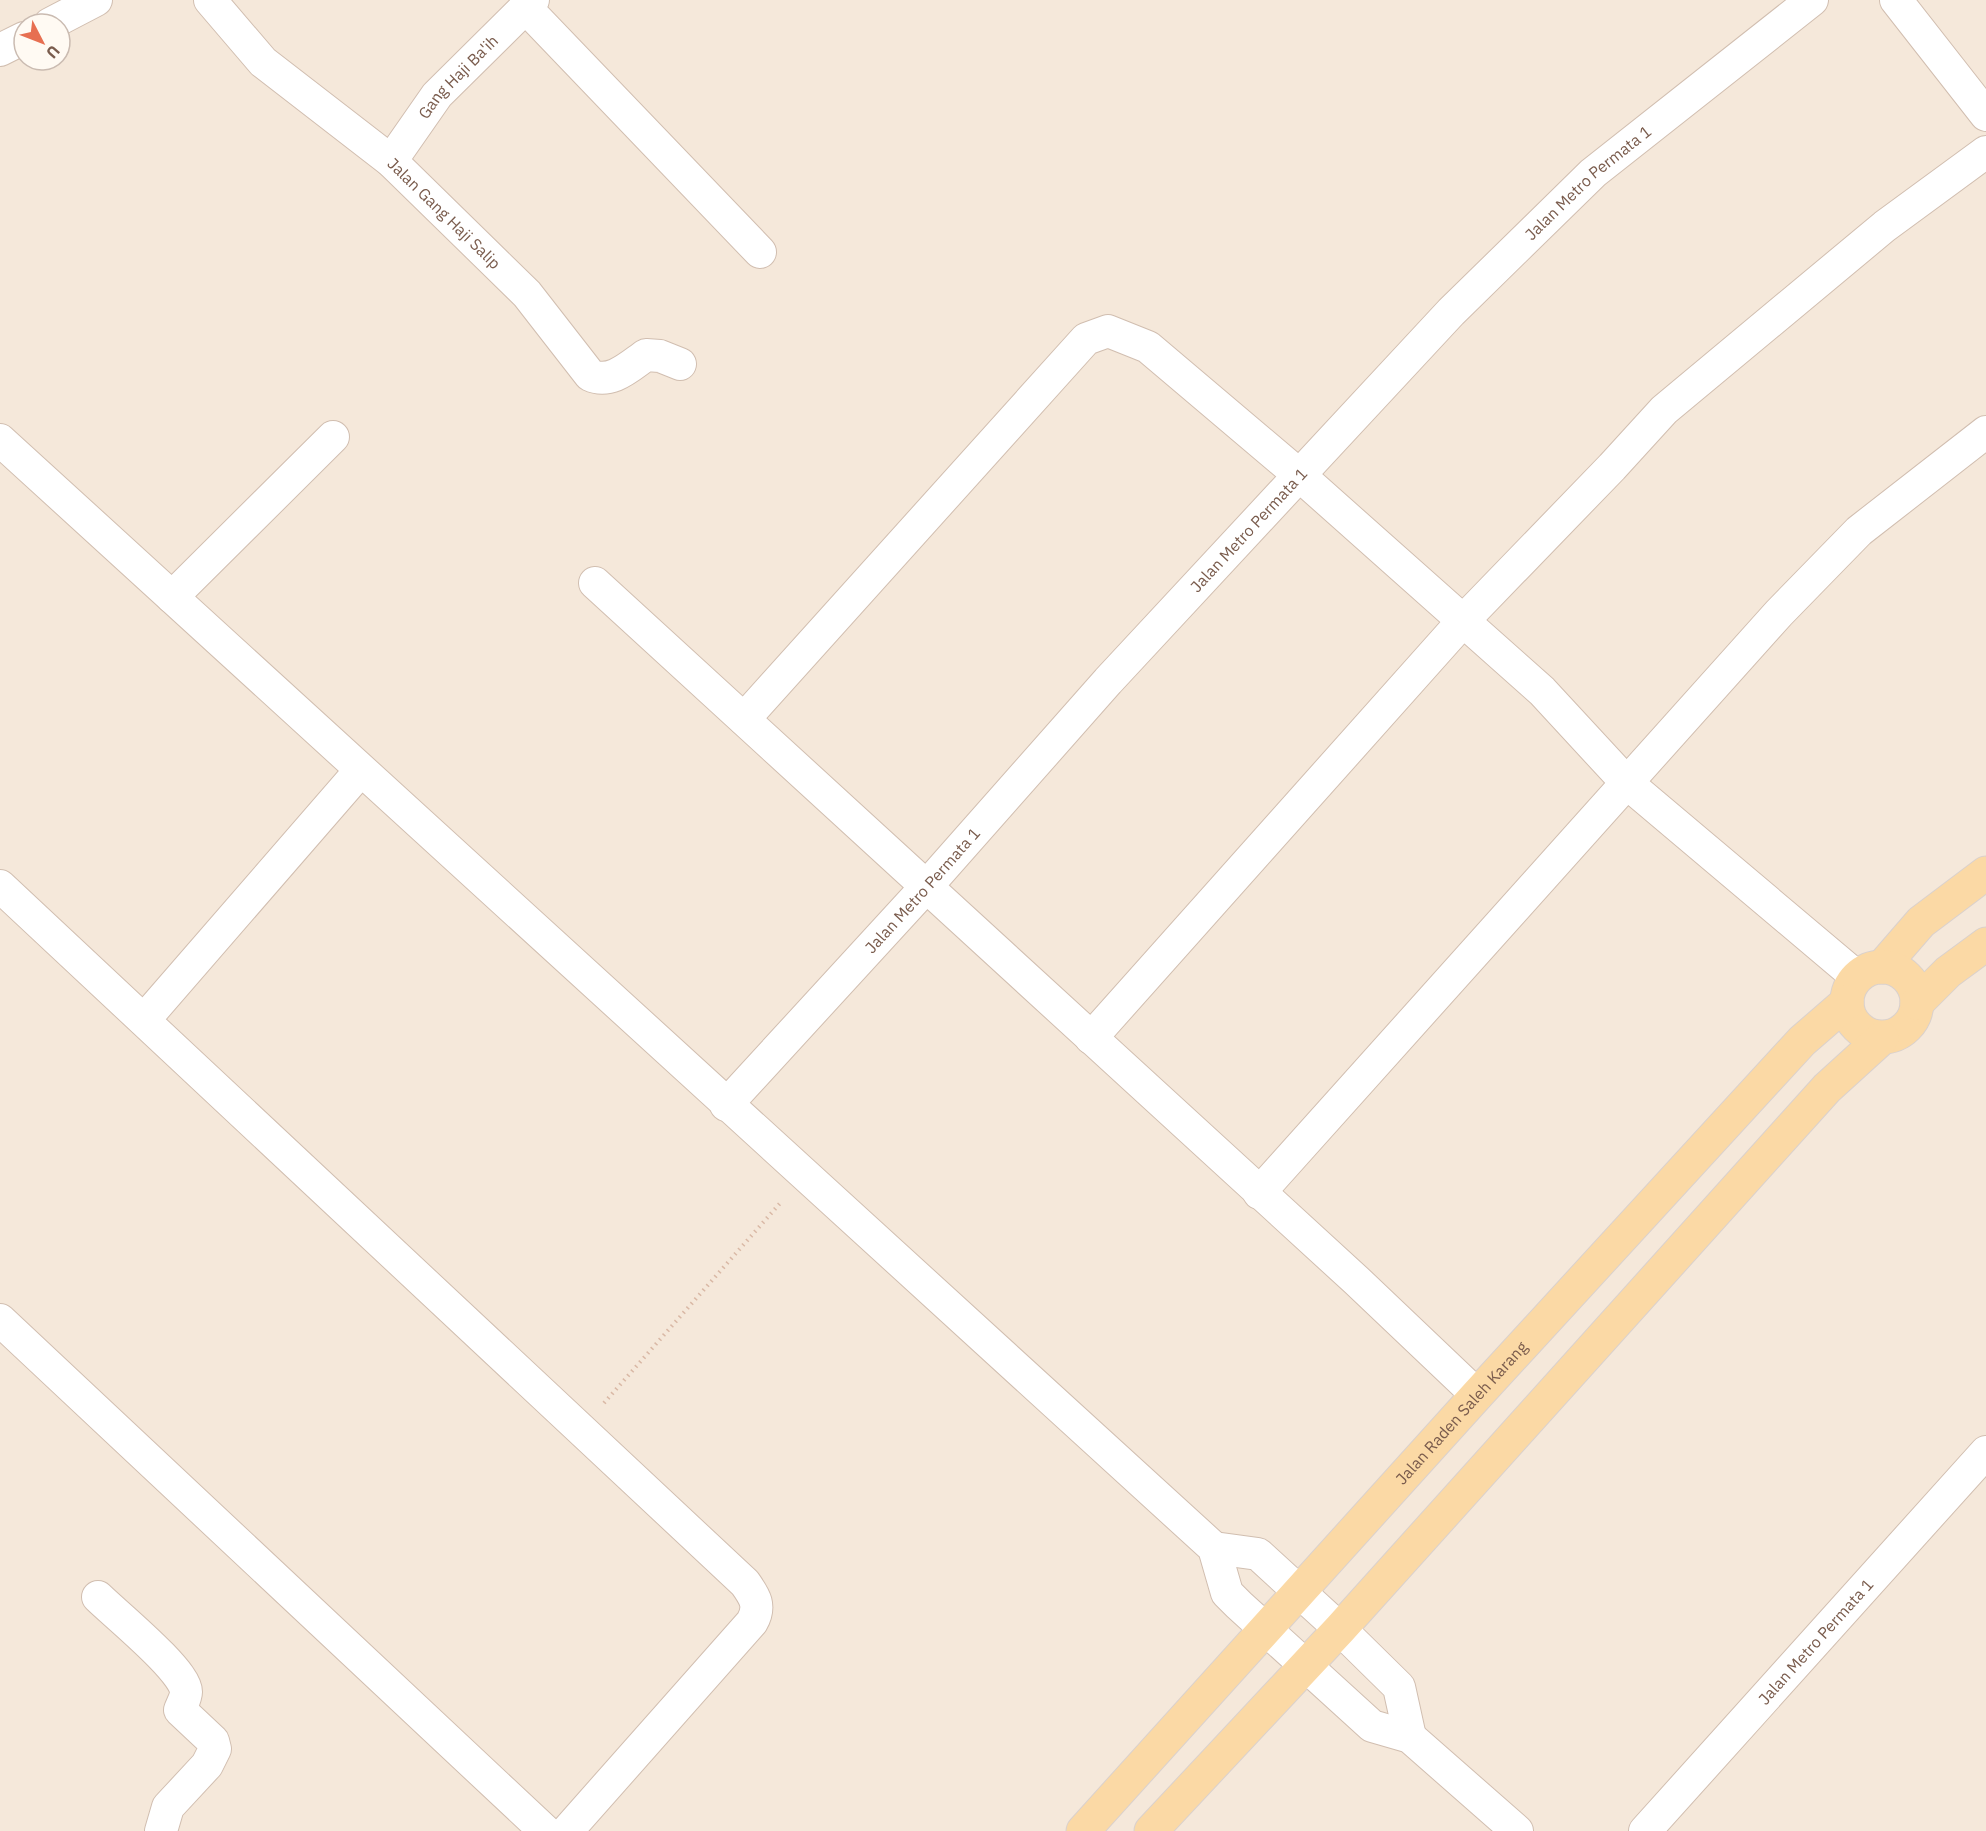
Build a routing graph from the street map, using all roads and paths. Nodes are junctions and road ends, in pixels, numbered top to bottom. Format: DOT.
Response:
graph roads {
  1 [pos="96,0"];
  2 [pos="210,0"];
  3 [pos="1812,0"];
  4 [pos="1896,0"];
  5 [pos="529,3"];
  6 [pos="72,13"];
  7 [pos="1986,115"];
  8 [pos="1986,152"];
  9 [pos="391,161"];
  10 [pos="760,252"];
  11 [pos="680,364"];
  12 [pos="1986,432"];
  13 [pos="333,437"];
  14 [pos="0,440"];
  15 [pos="1298,474"];
  16 [pos="595,583"];
  17 [pos="172,597"];
  18 [pos="1462,622"];
  19 [pos="744,719"];
  20 [pos="360,771"];
  21 [pos="1627,783"];
  22 [pos="1986,873"];
  23 [pos="0,886"];
  24 [pos="926,887"];
  25 [pos="1986,944"];
  26 [pos="1862,982"];
  27 [pos="1917,1003"];
  28 [pos="144,1020"];
  29 [pos="1091,1038"];
  30 [pos="1881,1038"];
  31 [pos="726,1105"];
  32 [pos="804,1176"];
  33 [pos="1259,1193"];
  34 [pos="0,1320"];
  35 [pos="1477,1395"];
  36 [pos="580,1429"];
  37 [pos="1986,1452"];
  38 [pos="1214,1548"];
  39 [pos="1299,1593"];
  40 [pos="98,1597"];
  41 [pos="1265,1628"];
  42 [pos="1340,1629"];
  43 [pos="1306,1664"];
  44 [pos="1410,1737"];
  45 [pos="161,1831"];
  46 [pos="544,1831"];
  47 [pos="567,1831"];
  48 [pos="1083,1831"];
  49 [pos="1151,1831"];
  50 [pos="1517,1831"];
  51 [pos="1645,1831"];
  1 -- 6 [label="street"];
  2 -- 9 [label="street, Jalan Gang Haji Salip"];
  3 -- 15 [label="street, Jalan Metro Permata 1"];
  4 -- 7 [label="street"];
  5 -- 9 [label="street, Gang Haji Ba'ih"];
  5 -- 10 [label="street"];
  8 -- 18 [label="street"];
  9 -- 11 [label="street, Jalan Gang Haji Salip"];
  12 -- 21 [label="street"];
  13 -- 17 [label="street"];
  14 -- 17 [label="street"];
  15 -- 18 [label="street"];
  15 -- 19 [label="street"];
  15 -- 24 [label="street, Jalan Metro Permata 1"];
  16 -- 19 [label="street"];
  17 -- 20 [label="street"];
  18 -- 21 [label="street"];
  18 -- 29 [label="street"];
  19 -- 24 [label="street"];
  20 -- 28 [label="street"];
  20 -- 31 [label="street"];
  21 -- 26 [label="street"];
  21 -- 33 [label="street"];
  22 -- 26 [label="main road, Jalan Raden Saleh Karang"];
  23 -- 28 [label="street"];
  24 -- 29 [label="street"];
  24 -- 31 [label="street, Jalan Metro Permata 1"];
  25 -- 27 [label="main road"];
  26 -- 27 [label="main road"];
  26 -- 30 [label="main road"];
  26 -- 35 [label="main road, Jalan Raden Saleh Karang"];
  27 -- 30 [label="main road"];
  28 -- 36 [label="street"];
  29 -- 33 [label="street"];
  30 -- 42 [label="main road"];
  31 -- 32 [label="street"];
  32 -- 36 [label="path"];
  32 -- 38 [label="street"];
  33 -- 35 [label="street"];
  34 -- 46 [label="street"];
  35 -- 39 [label="main road, Jalan Raden Saleh Karang"];
  36 -- 47 [label="street"];
  37 -- 51 [label="street, Jalan Metro Permata 1"];
  38 -- 39 [label="street"];
  38 -- 41 [label="street"];
  39 -- 41 [label="main road, Jalan Raden Saleh Karang"];
  39 -- 42 [label="street"];
  40 -- 45 [label="street"];
  41 -- 43 [label="street"];
  41 -- 48 [label="main road, Jalan Raden Saleh Karang"];
  42 -- 43 [label="main road"];
  42 -- 44 [label="street"];
  43 -- 44 [label="street"];
  43 -- 49 [label="main road"];
  44 -- 50 [label="street"];
}
